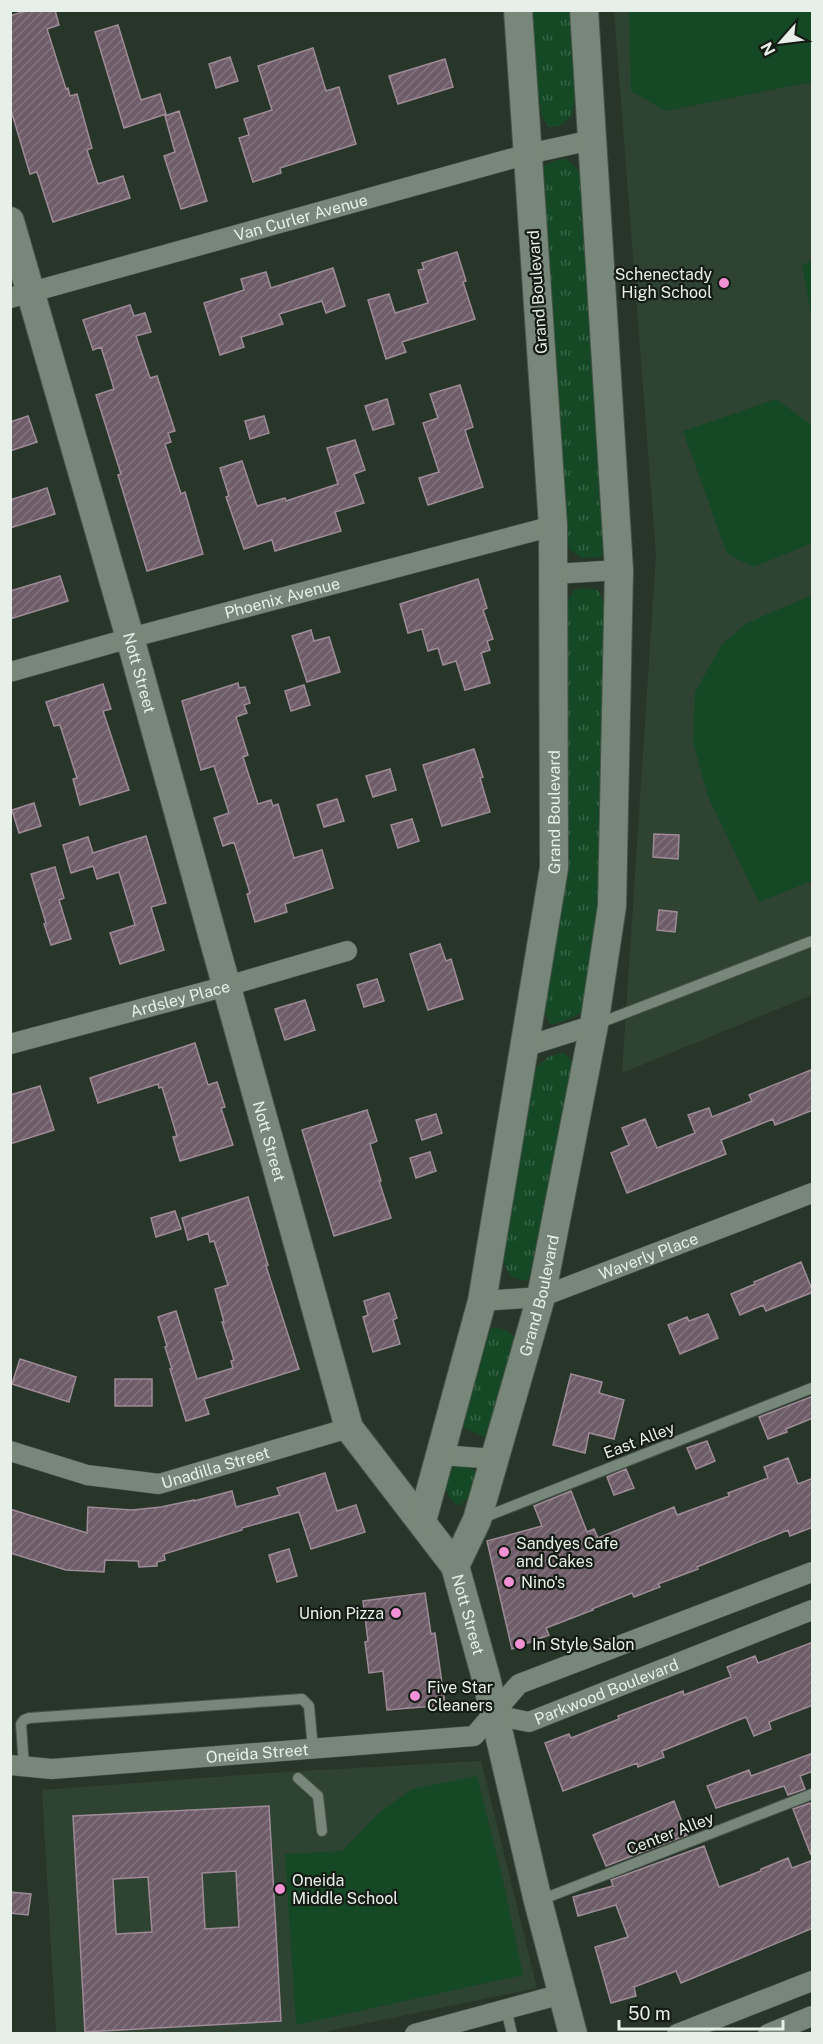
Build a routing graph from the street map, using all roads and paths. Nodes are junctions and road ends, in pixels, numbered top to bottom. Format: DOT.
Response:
graph roads {
  1 [pos="518,10"];
  2 [pos="584,10"];
  3 [pos="592,140"];
  4 [pos="528,154"];
  5 [pos="10,221"];
  6 [pos="21,295"];
  7 [pos="553,526"];
  8 [pos="620,570"];
  9 [pos="554,574"];
  10 [pos="130,638"];
  11 [pos="10,672"];
  12 [pos="813,941"];
  13 [pos="347,951"];
  14 [pos="227,986"];
  15 [pos="594,1025"];
  16 [pos="10,1044"];
  17 [pos="524,1047"];
  18 [pos="813,1193"];
  19 [pos="541,1297"];
  20 [pos="482,1301"];
  21 [pos="813,1388"];
  22 [pos="349,1428"];
  23 [pos="10,1451"];
  24 [pos="441,1455"];
  25 [pos="495,1459"];
  26 [pos="477,1520"];
  27 [pos="422,1521"];
  28 [pos="455,1566"];
  29 [pos="813,1572"];
  30 [pos="813,1610"];
  31 [pos="495,1715"];
  32 [pos="313,1749"];
  33 [pos="17,1766"];
  34 [pos="298,1778"];
  35 [pos="813,1794"];
  36 [pos="322,1831"];
  37 [pos="538,1901"];
  38 [pos="813,1981"];
  39 [pos="562,1994"];
  40 [pos="506,2009"];
  41 [pos="813,2016"];
  42 [pos="448,2029"];
  43 [pos="414,2034"];
  44 [pos="512,2034"];
  45 [pos="573,2034"];
  46 [pos="677,2034"];
  47 [pos="768,2034"];
  1 -- 4 [label="street, Grand Boulevard"];
  2 -- 3 [label="street, Grand Boulevard"];
  3 -- 4 [label="street, Van Curler Avenue"];
  3 -- 8 [label="street, Grand Boulevard"];
  4 -- 6 [label="street, Van Curler Avenue"];
  4 -- 7 [label="street, Grand Boulevard"];
  5 -- 6 [label="street, Nott Street"];
  6 -- 10 [label="street, Nott Street"];
  7 -- 9 [label="street, Grand Boulevard"];
  7 -- 10 [label="street, Phoenix Avenue"];
  8 -- 9 [label="street"];
  8 -- 15 [label="street, Grand Boulevard"];
  9 -- 17 [label="street, Grand Boulevard"];
  10 -- 11 [label="street, Phoenix Avenue"];
  10 -- 14 [label="street, Nott Street"];
  12 -- 15 [label="lane"];
  13 -- 14 [label="street, Ardsley Place"];
  14 -- 16 [label="street, Ardsley Place"];
  14 -- 22 [label="street, Nott Street"];
  15 -- 17 [label="street"];
  15 -- 19 [label="street, Grand Boulevard"];
  17 -- 20 [label="street, Grand Boulevard"];
  18 -- 19 [label="street, Waverly Place"];
  19 -- 20 [label="street, Waverly Place"];
  19 -- 25 [label="street, Grand Boulevard"];
  20 -- 24 [label="street, Grand Boulevard"];
  21 -- 26 [label="lane, East Alley"];
  22 -- 23 [label="street, Unadilla Street"];
  22 -- 27 [label="street, Nott Street"];
  24 -- 25 [label="street"];
  24 -- 27 [label="street, Grand Boulevard"];
  25 -- 26 [label="street, Grand Boulevard"];
  26 -- 28 [label="street, Grand Boulevard"];
  27 -- 28 [label="street, Nott Street"];
  28 -- 31 [label="street, Nott Street"];
  29 -- 31 [label="street"];
  30 -- 31 [label="street, Parkwood Boulevard"];
  31 -- 32 [label="street, Oneida Street"];
  31 -- 37 [label="street, Nott Street"];
  32 -- 33 [label="street, Oneida Street"];
  32 -- 33 [label="lane"];
  34 -- 36 [label="lane"];
  35 -- 37 [label="lane, Center Alley"];
  37 -- 39 [label="street, Nott Street"];
  38 -- 46 [label="street"];
  39 -- 40 [label="street"];
  39 -- 45 [label="street, Nott Street"];
  40 -- 42 [label="street"];
  40 -- 44 [label="lane"];
  41 -- 47 [label="street"];
  42 -- 43 [label="street"];
}
